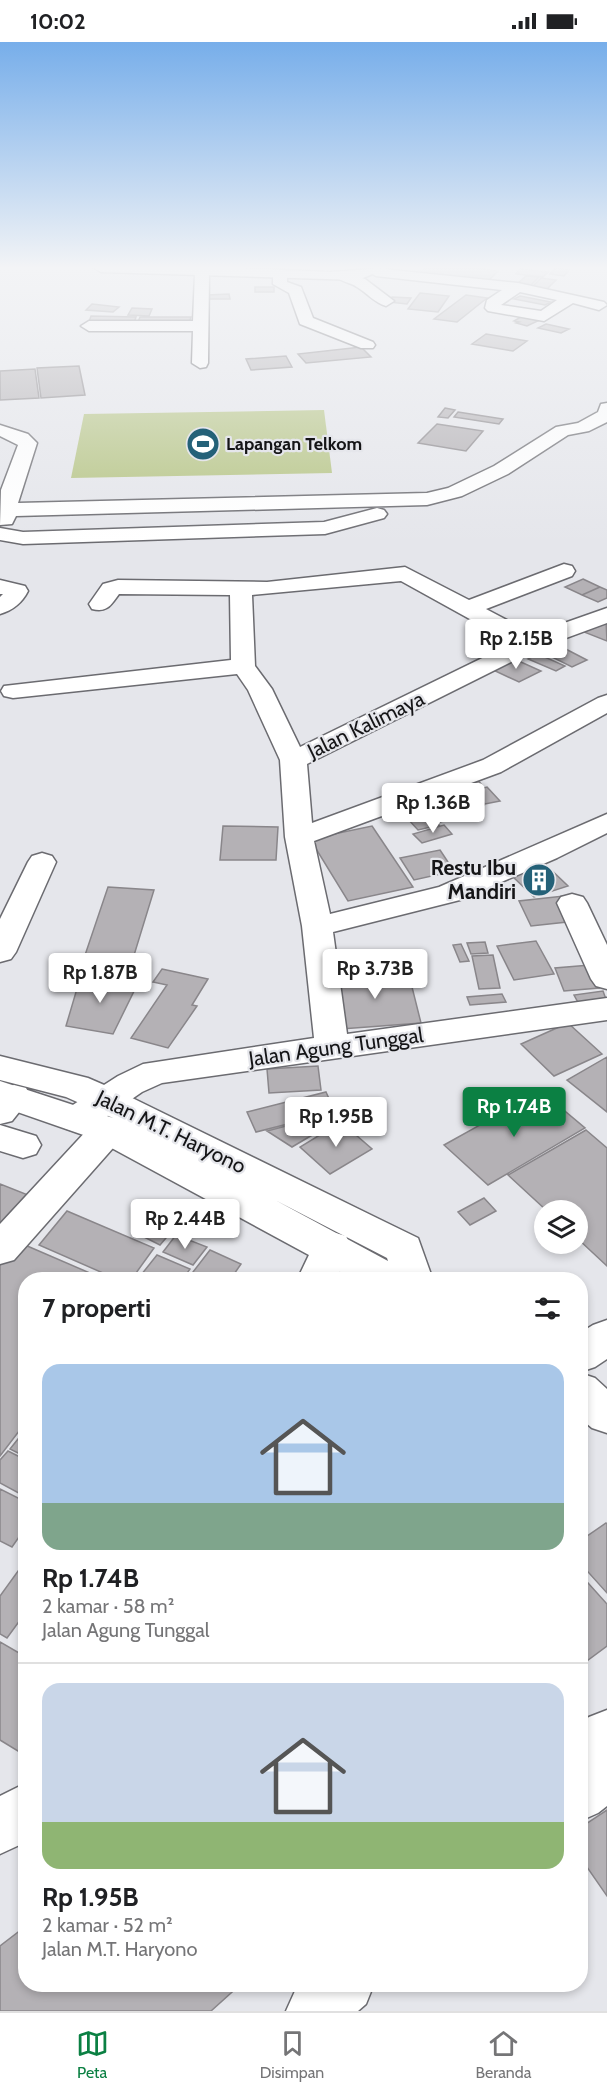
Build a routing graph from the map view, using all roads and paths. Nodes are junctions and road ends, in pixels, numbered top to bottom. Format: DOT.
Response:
graph roads {
  1 [pos="200,360"];
  2 [pos="200,363"];
  3 [pos="607,408"];
  4 [pos="607,415"];
  5 [pos="0,430"];
  6 [pos="398,504"];
  7 [pos="3,510"];
  8 [pos="564,571"];
  9 [pos="0,587"];
  10 [pos="241,590"];
  11 [pos="100,604"];
  12 [pos="0,607"];
  13 [pos="469,608"];
  14 [pos="607,615"];
  15 [pos="531,643"];
  16 [pos="243,666"];
  17 [pos="13,691"];
  18 [pos="607,703"];
  19 [pos="293,760"];
  20 [pos="607,822"];
  21 [pos="299,837"];
  22 [pos="42,862"];
  23 [pos="572,903"];
  24 [pos="318,926"];
  25 [pos="0,952"];
  26 [pos="607,979"];
  27 [pos="607,1009"];
  28 [pos="332,1048"];
  29 [pos="3,1092"];
  30 [pos="97,1116"];
  31 [pos="0,1249"];
  32 [pos="324,1263"];
  33 [pos="364,1272"];
  34 [pos="411,1272"];
  35 [pos="607,1337"];
  36 [pos="588,1350"];
  37 [pos="588,1398"];
  38 [pos="607,1415"];
  39 [pos="607,1735"];
  40 [pos="588,1751"];
  41 [pos="607,1773"];
  42 [pos="588,1788"];
  43 [pos="18,1815"];
  44 [pos="0,1828"];
  45 [pos="337,1992"];
  46 [pos="315,2011"];
  1 -- 2 [label="street"];
  3 -- 4 [label="street"];
  4 -- 6 [label="street"];
  5 -- 7 [label="street"];
  6 -- 7 [label="street"];
  6 -- 7 [label="street"];
  8 -- 13 [label="street"];
  9 -- 12 [label="street"];
  10 -- 11 [label="street"];
  10 -- 13 [label="street"];
  10 -- 16 [label="street"];
  13 -- 15 [label="street"];
  14 -- 15 [label="street, Jalan Kalimaya"];
  15 -- 19 [label="street, Jalan Kalimaya"];
  16 -- 17 [label="street"];
  16 -- 19 [label="street"];
  18 -- 21 [label="street"];
  19 -- 21 [label="street, Jalan Kalimaya"];
  20 -- 24 [label="street"];
  21 -- 24 [label="street, Jalan Kalimaya"];
  22 -- 25 [label="street"];
  23 -- 26 [label="street"];
  24 -- 28 [label="street, Jalan Kalimaya"];
  27 -- 28 [label="street, Jalan Agung Tunggal"];
  28 -- 30 [label="street, Jalan Agung Tunggal"];
  29 -- 30 [label="street, Jalan M.T. Haryono"];
  30 -- 31 [label="street, Jalan Agung Tunggal"];
  30 -- 32 [label="street, Jalan M.T. Haryono"];
  30 -- 34 [label="street, Jalan M.T. Haryono"];
  32 -- 33 [label="street, Jalan M.T. Haryono"];
  35 -- 36 [label="street"];
  37 -- 38 [label="street"];
  39 -- 40 [label="street"];
  41 -- 42 [label="street"];
  43 -- 44 [label="street"];
  45 -- 46 [label="street"];
}
